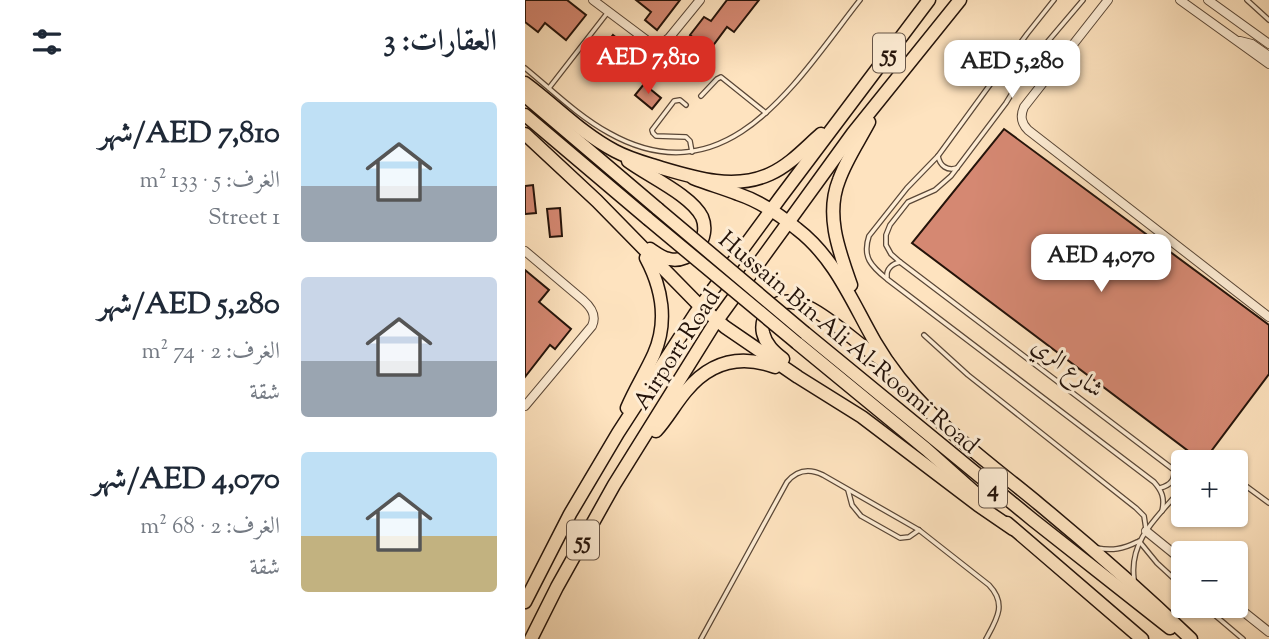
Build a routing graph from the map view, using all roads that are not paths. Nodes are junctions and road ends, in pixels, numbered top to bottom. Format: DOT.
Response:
graph roads {
  1 [pos="593,0"];
  2 [pos="700,0"];
  3 [pos="860,0"];
  4 [pos="929,0"];
  5 [pos="960,0"];
  6 [pos="1054,0"];
  7 [pos="1083,0"];
  8 [pos="1108,0"];
  9 [pos="1180,0"];
  10 [pos="1208,0"];
  11 [pos="1247,0"];
  12 [pos="608,12"];
  13 [pos="1269,20"];
  14 [pos="1234,39"];
  15 [pos="1269,44"];
  16 [pos="1039,51"];
  17 [pos="1269,56"];
  18 [pos="1033,59"];
  19 [pos="1269,64"];
  20 [pos="1056,65"];
  21 [pos="525,68"];
  22 [pos="1050,72"];
  23 [pos="525,83"];
  24 [pos="549,88"];
  25 [pos="885,94"];
  26 [pos="525,96"];
  27 [pos="701,96"];
  28 [pos="686,105"];
  29 [pos="849,107"];
  30 [pos="766,114"];
  31 [pos="525,115"];
  32 [pos="525,134"];
  33 [pos="615,151"];
  34 [pos="692,152"];
  35 [pos="938,156"];
  36 [pos="958,167"];
  37 [pos="693,178"];
  38 [pos="770,211"];
  39 [pos="653,214"];
  40 [pos="788,222"];
  41 [pos="637,243"];
  42 [pos="525,251"];
  43 [pos="900,262"];
  44 [pos="887,279"];
  45 [pos="701,306"];
  46 [pos="862,317"];
  47 [pos="1269,317"];
  48 [pos="717,321"];
  49 [pos="924,335"];
  50 [pos="801,337"];
  51 [pos="888,363"];
  52 [pos="798,377"];
  53 [pos="525,406"];
  54 [pos="618,433"];
  55 [pos="640,444"];
  56 [pos="1171,466"];
  57 [pos="1171,483"];
  58 [pos="1160,488"];
  59 [pos="1248,488"];
  60 [pos="848,489"];
  61 [pos="1171,501"];
  62 [pos="1269,503"];
  63 [pos="1162,511"];
  64 [pos="1013,529"];
  65 [pos="919,530"];
  66 [pos="1146,531"];
  67 [pos="1139,541"];
  68 [pos="1086,543"];
  69 [pos="1171,551"];
  70 [pos="1171,576"];
  71 [pos="1136,588"];
  72 [pos="525,602"];
  73 [pos="1248,615"];
  74 [pos="1218,618"];
  75 [pos="1269,632"];
  76 [pos="531,639"];
  77 [pos="701,639"];
  78 [pos="986,639"];
  79 [pos="1142,639"];
  80 [pos="1184,639"];
  81 [pos="1191,639"];
  82 [pos="1243,639"];
  1 -- 12 [label="street"];
  2 -- 12 [label="street"];
  3 -- 30 [label="lane"];
  4 -- 29 [label="highway, Airport Road / 55"];
  5 -- 25 [label="highway, Airport Road / 55"];
  6 -- 35 [label="lane, شارع الري"];
  7 -- 16 [label="lane, شارع الري"];
  8 -- 20 [label="street"];
  9 -- 14 [label="street"];
  10 -- 15 [label="street"];
  11 -- 13 [label="lane"];
  12 -- 24 [label="lane"];
  14 -- 17 [label="street"];
  14 -- 19 [label="street"];
  16 -- 18 [label="lane, شارع الري"];
  16 -- 20 [label="street"];
  18 -- 22 [label="street"];
  18 -- 36 [label="lane, شارع الري"];
  20 -- 22 [label="street"];
  21 -- 24 [label="lane"];
  22 -- 47 [label="street"];
  23 -- 33 [label="highway"];
  24 -- 34 [label="lane"];
  25 -- 40 [label="highway, Airport Road / 55"];
  25 -- 46 [label="highway"];
  26 -- 39 [label="highway, Hussain Bin Ali Al-Roomi Road / 4"];
  27 -- 30 [label="lane"];
  28 -- 34 [label="lane"];
  29 -- 37 [label="highway"];
  29 -- 38 [label="highway, Airport Road / 55"];
  30 -- 34 [label="lane"];
  31 -- 39 [label="highway, Hussain Bin Ali Al-Roomi Road / 4"];
  32 -- 41 [label="highway"];
  33 -- 37 [label="highway"];
  33 -- 41 [label="highway"];
  35 -- 36 [label="lane"];
  35 -- 44 [label="lane, شارع الري"];
  36 -- 43 [label="lane, شارع الري"];
  37 -- 38 [label="highway"];
  38 -- 40 [label="highway"];
  38 -- 45 [label="highway, Airport Road / 55"];
  39 -- 50 [label="highway, Hussain Bin Ali Al-Roomi Road / 4, bridge"];
  40 -- 46 [label="highway"];
  40 -- 48 [label="highway, Airport Road / 55"];
  41 -- 45 [label="highway"];
  41 -- 54 [label="highway"];
  42 -- 53 [label="street"];
  43 -- 44 [label="lane"];
  43 -- 56 [label="lane, شارع الري"];
  44 -- 58 [label="lane, شارع الري"];
  45 -- 48 [label="highway"];
  45 -- 54 [label="highway, Airport Road / 55"];
  46 -- 51 [label="highway"];
  48 -- 52 [label="highway"];
  48 -- 55 [label="highway, Airport Road / 55"];
  49 -- 66 [label="lane"];
  50 -- 64 [label="highway, Hussain Bin Ali Al-Roomi Road / 4"];
  50 -- 80 [label="highway, Hussain Bin Ali Al-Roomi Road / 4"];
  51 -- 52 [label="highway"];
  51 -- 68 [label="highway"];
  52 -- 55 [label="highway"];
  52 -- 64 [label="highway"];
  54 -- 72 [label="highway, Airport Road / 55"];
  55 -- 76 [label="highway, Airport Road / 55"];
  57 -- 58 [label="lane"];
  58 -- 63 [label="lane"];
  59 -- 62 [label="lane"];
  60 -- 65 [label="lane"];
  60 -- 65 [label="lane"];
  60 -- 77 [label="lane"];
  61 -- 63 [label="lane"];
  63 -- 66 [label="lane"];
  64 -- 79 [label="highway, Hussain Bin Ali Al-Roomi Road / 4"];
  65 -- 78 [label="lane"];
  66 -- 67 [label="lane"];
  66 -- 69 [label="street"];
  67 -- 68 [label="lane"];
  67 -- 70 [label="lane"];
  67 -- 71 [label="lane"];
  68 -- 71 [label="highway"];
  71 -- 81 [label="highway"];
  73 -- 75 [label="street"];
  74 -- 82 [label="lane"];
}
